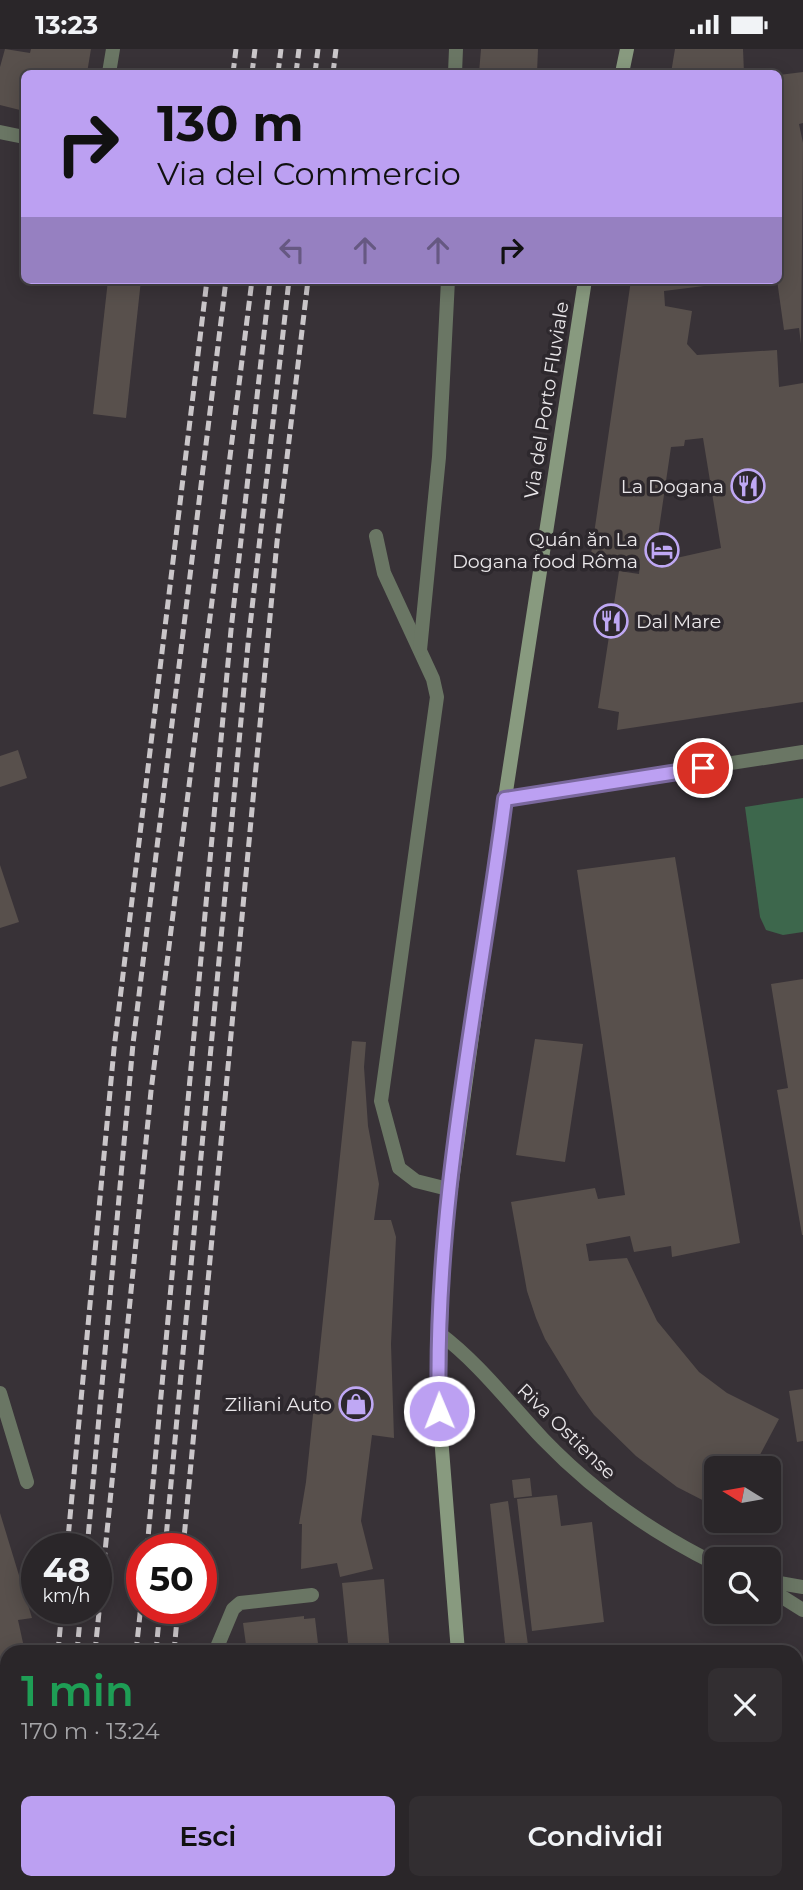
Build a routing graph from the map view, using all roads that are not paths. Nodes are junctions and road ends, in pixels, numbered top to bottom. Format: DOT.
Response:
graph roads {
  1 [pos="113,49"];
  2 [pos="456,49"];
  3 [pos="627,49"];
  4 [pos="110,70"];
  5 [pos="455,70"];
  6 [pos="623,70"];
  7 [pos="0,132"];
  8 [pos="21,136"];
  9 [pos="448,284"];
  10 [pos="583,284"];
  11 [pos="376,536"];
  12 [pos="420,651"];
  13 [pos="803,752"];
  14 [pos="505,799"];
  15 [pos="448,1189"];
  16 [pos="439,1333"];
  17 [pos="0,1393"];
  18 [pos="27,1482"];
  19 [pos="704,1557"];
  20 [pos="781,1583"];
  21 [pos="803,1587"];
  22 [pos="312,1595"];
  23 [pos="781,1596"];
  24 [pos="803,1610"];
  25 [pos="218,1645"];
  26 [pos="457,1645"];
  1 -- 4 [label="street"];
  2 -- 5 [label="street"];
  3 -- 6 [label="main road"];
  7 -- 8 [label="street"];
  9 -- 12 [label="street"];
  10 -- 14 [label="main road, Via del Porto Fluviale"];
  11 -- 12 [label="street"];
  12 -- 15 [label="street"];
  13 -- 14 [label="street"];
  14 -- 15 [label="main road, Via del Porto Fluviale"];
  15 -- 16 [label="main road, Via del Porto Fluviale"];
  16 -- 19 [label="street, Riva Ostiense"];
  16 -- 26 [label="main road, Via del Porto Fluviale"];
  17 -- 18 [label="street"];
  20 -- 21 [label="street"];
  22 -- 25 [label="street"];
  23 -- 24 [label="street"];
}
